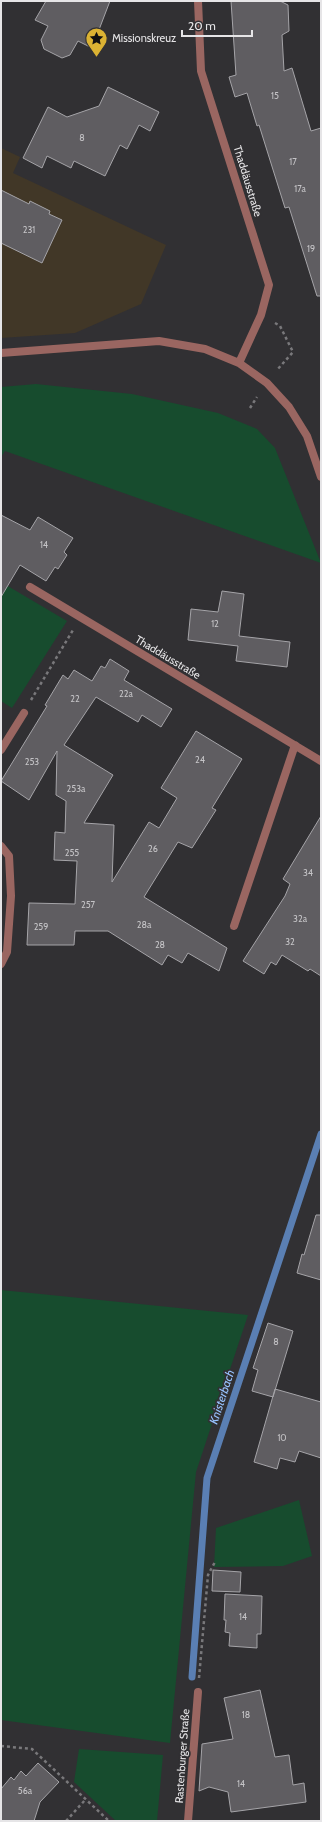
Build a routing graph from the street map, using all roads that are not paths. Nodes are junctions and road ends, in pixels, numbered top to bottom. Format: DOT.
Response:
graph roads {
  1 [pos="198,1"];
  2 [pos="1,353"];
  3 [pos="239,363"];
  4 [pos="321,478"];
  5 [pos="30,587"];
  6 [pos="24,713"];
  7 [pos="295,745"];
  8 [pos="1,750"];
  9 [pos="321,761"];
  10 [pos="1,846"];
  11 [pos="234,926"];
  12 [pos="1,964"];
  13 [pos="198,1692"];
  14 [pos="188,1821"];
  1 -- 3 [label="street, Thaddäusstraße"];
  2 -- 3 [label="street"];
  3 -- 4 [label="street"];
  5 -- 7 [label="street, Thaddäusstraße"];
  6 -- 8 [label="street"];
  7 -- 9 [label="street, Thaddäusstraße"];
  7 -- 11 [label="street"];
  10 -- 12 [label="street"];
  13 -- 14 [label="street, Rastenburger Straße"];
}
